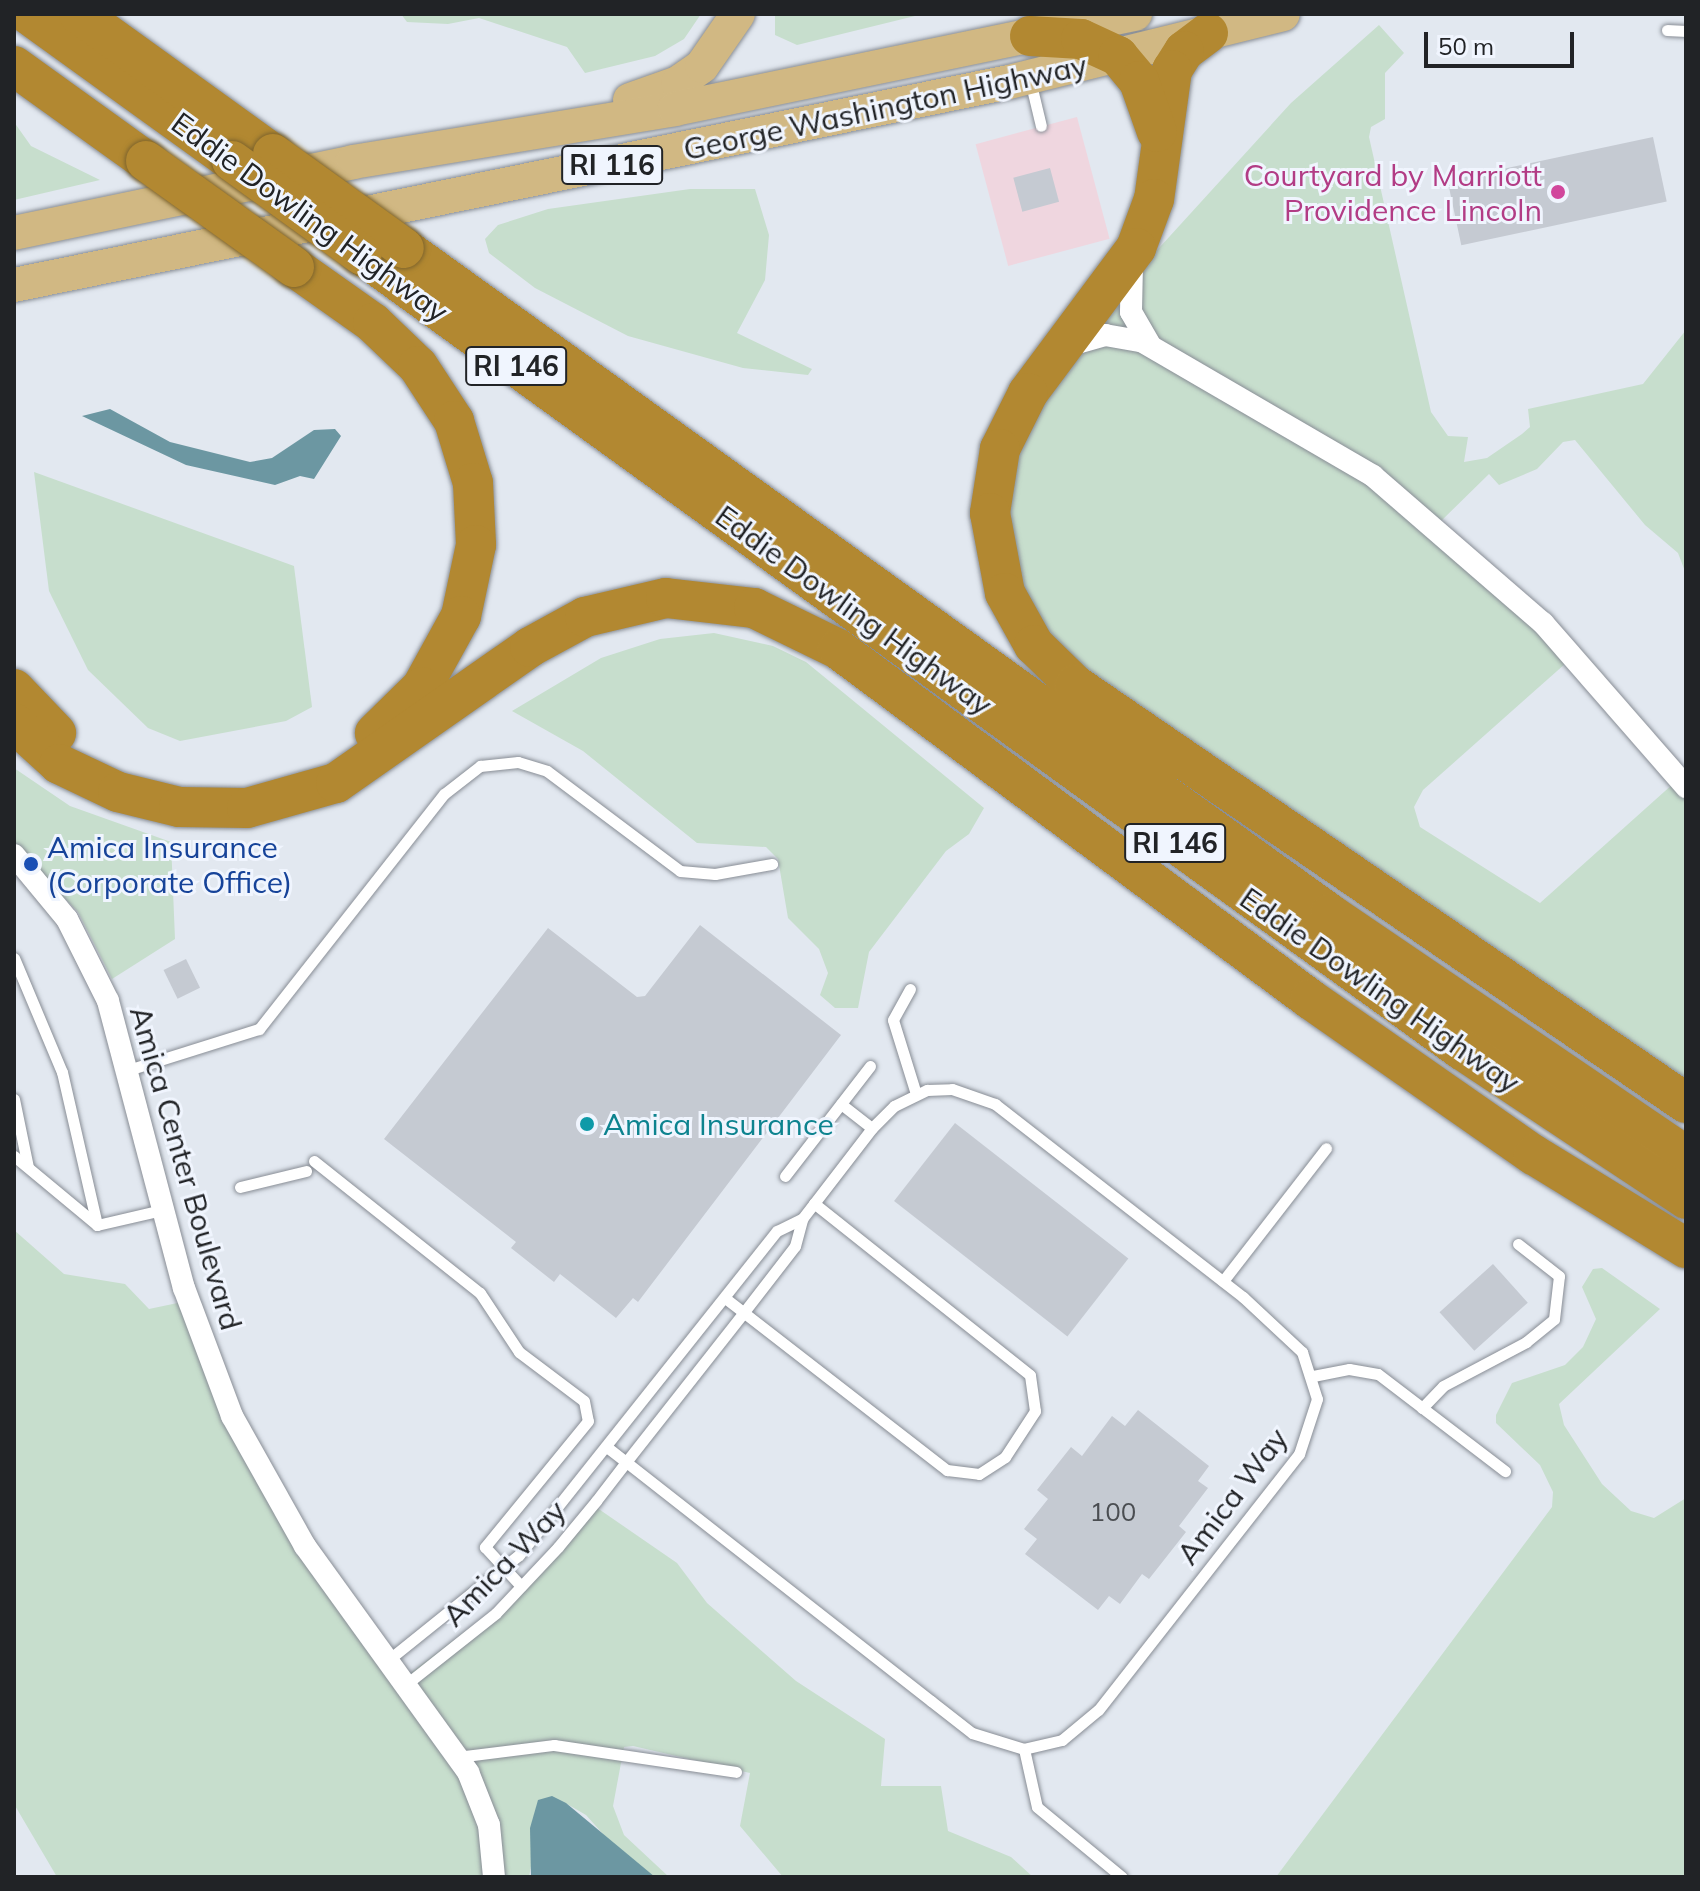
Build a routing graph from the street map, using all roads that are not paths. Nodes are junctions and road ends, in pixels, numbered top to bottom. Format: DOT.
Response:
graph roads {
  1 [pos="28,14"];
  2 [pos="79,14"];
  3 [pos="738,14"];
  4 [pos="1135,14"];
  5 [pos="1283,14"];
  6 [pos="1028,25"];
  7 [pos="1667,30"];
  8 [pos="1686,31"];
  9 [pos="1208,33"];
  10 [pos="1118,56"];
  11 [pos="14,66"];
  12 [pos="1019,79"];
  13 [pos="1041,126"];
  14 [pos="460,145"];
  15 [pos="1161,159"];
  16 [pos="14,233"];
  17 [pos="1136,248"];
  18 [pos="14,285"];
  19 [pos="1152,347"];
  20 [pos="1062,349"];
  21 [pos="671,477"];
  22 [pos="948,641"];
  23 [pos="14,689"];
  24 [pos="14,723"];
  25 [pos="1686,787"];
  26 [pos="14,855"];
  27 [pos="772,864"];
  28 [pos="14,958"];
  29 [pos="910,989"];
  30 [pos="870,1066"];
  31 [pos="131,1069"];
  32 [pos="916,1094"];
  33 [pos="14,1099"];
  34 [pos="841,1104"];
  35 [pos="1686,1105"];
  36 [pos="872,1128"];
  37 [pos="1326,1148"];
  38 [pos="14,1156"];
  39 [pos="1686,1156"];
  40 [pos="314,1161"];
  41 [pos="28,1167"];
  42 [pos="306,1171"];
  43 [pos="785,1176"];
  44 [pos="240,1187"];
  45 [pos="1686,1199"];
  46 [pos="814,1203"];
  47 [pos="162,1210"];
  48 [pos="802,1219"];
  49 [pos="97,1225"];
  50 [pos="1674,1241"];
  51 [pos="1518,1244"];
  52 [pos="1223,1281"];
  53 [pos="725,1298"];
  54 [pos="744,1312"];
  55 [pos="1313,1376"];
  56 [pos="1422,1408"];
  57 [pos="608,1448"];
  58 [pos="626,1462"];
  59 [pos="1505,1471"];
  60 [pos="502,1568"];
  61 [pos="521,1586"];
  62 [pos="386,1662"];
  63 [pos="404,1686"];
  64 [pos="1024,1749"];
  65 [pos="457,1757"];
  66 [pos="736,1772"];
  67 [pos="494,1877"];
  68 [pos="1122,1877"];
  1 -- 21 [label="highway, Eddie Dowling Highway / RI 146, bridge"];
  2 -- 22 [label="highway, Eddie Dowling Highway / RI 146, bridge"];
  3 -- 14 [label="main road"];
  4 -- 6 [label="main road, George Washington Highway / RI 116"];
  5 -- 9 [label="main road, George Washington Highway / RI 116"];
  6 -- 10 [label="highway"];
  6 -- 12 [label="main road"];
  6 -- 14 [label="main road, George Washington Highway / RI 116"];
  7 -- 8 [label="lane"];
  9 -- 10 [label="main road, George Washington Highway / RI 116"];
  9 -- 15 [label="highway"];
  10 -- 12 [label="main road, George Washington Highway / RI 116"];
  10 -- 15 [label="highway"];
  11 -- 23 [label="highway, bridge"];
  12 -- 13 [label="lane"];
  12 -- 18 [label="main road, George Washington Highway / RI 116"];
  14 -- 16 [label="main road, George Washington Highway / RI 116"];
  15 -- 17 [label="highway"];
  17 -- 19 [label="street"];
  17 -- 20 [label="highway"];
  19 -- 20 [label="street"];
  19 -- 25 [label="street"];
  20 -- 35 [label="highway"];
  21 -- 45 [label="highway, Eddie Dowling Highway / RI 146"];
  21 -- 50 [label="highway"];
  22 -- 35 [label="highway"];
  22 -- 39 [label="highway, Eddie Dowling Highway / RI 146"];
  24 -- 50 [label="highway"];
  26 -- 31 [label="street, Amica Center Boulevard"];
  27 -- 31 [label="lane"];
  28 -- 49 [label="lane"];
  29 -- 32 [label="lane"];
  30 -- 34 [label="lane"];
  31 -- 47 [label="street, Amica Center Boulevard"];
  32 -- 36 [label="lane, Amica Way"];
  32 -- 52 [label="lane, Amica Way"];
  33 -- 41 [label="lane"];
  34 -- 36 [label="lane"];
  34 -- 43 [label="lane"];
  36 -- 46 [label="lane, Amica Way"];
  37 -- 52 [label="lane"];
  38 -- 41 [label="lane"];
  40 -- 60 [label="lane"];
  41 -- 49 [label="lane"];
  42 -- 44 [label="lane"];
  46 -- 48 [label="lane, Amica Way"];
  46 -- 54 [label="lane"];
  47 -- 49 [label="lane"];
  47 -- 62 [label="street, Amica Center Boulevard"];
  48 -- 53 [label="lane, Amica Way"];
  48 -- 54 [label="lane, Amica Way"];
  51 -- 56 [label="lane"];
  52 -- 55 [label="lane, Amica Way"];
  53 -- 54 [label="lane"];
  53 -- 57 [label="lane, Amica Way"];
  54 -- 58 [label="lane, Amica Way"];
  55 -- 56 [label="lane"];
  55 -- 64 [label="lane, Amica Way"];
  56 -- 59 [label="lane"];
  57 -- 58 [label="lane"];
  57 -- 60 [label="lane, Amica Way"];
  58 -- 61 [label="lane, Amica Way"];
  58 -- 64 [label="lane"];
  60 -- 61 [label="lane"];
  60 -- 62 [label="lane, Amica Way"];
  61 -- 63 [label="lane, Amica Way"];
  62 -- 63 [label="street, Amica Center Boulevard"];
  63 -- 65 [label="street, Amica Center Boulevard"];
  64 -- 68 [label="lane"];
  65 -- 66 [label="lane"];
  65 -- 67 [label="street, Amica Center Boulevard"];
}
